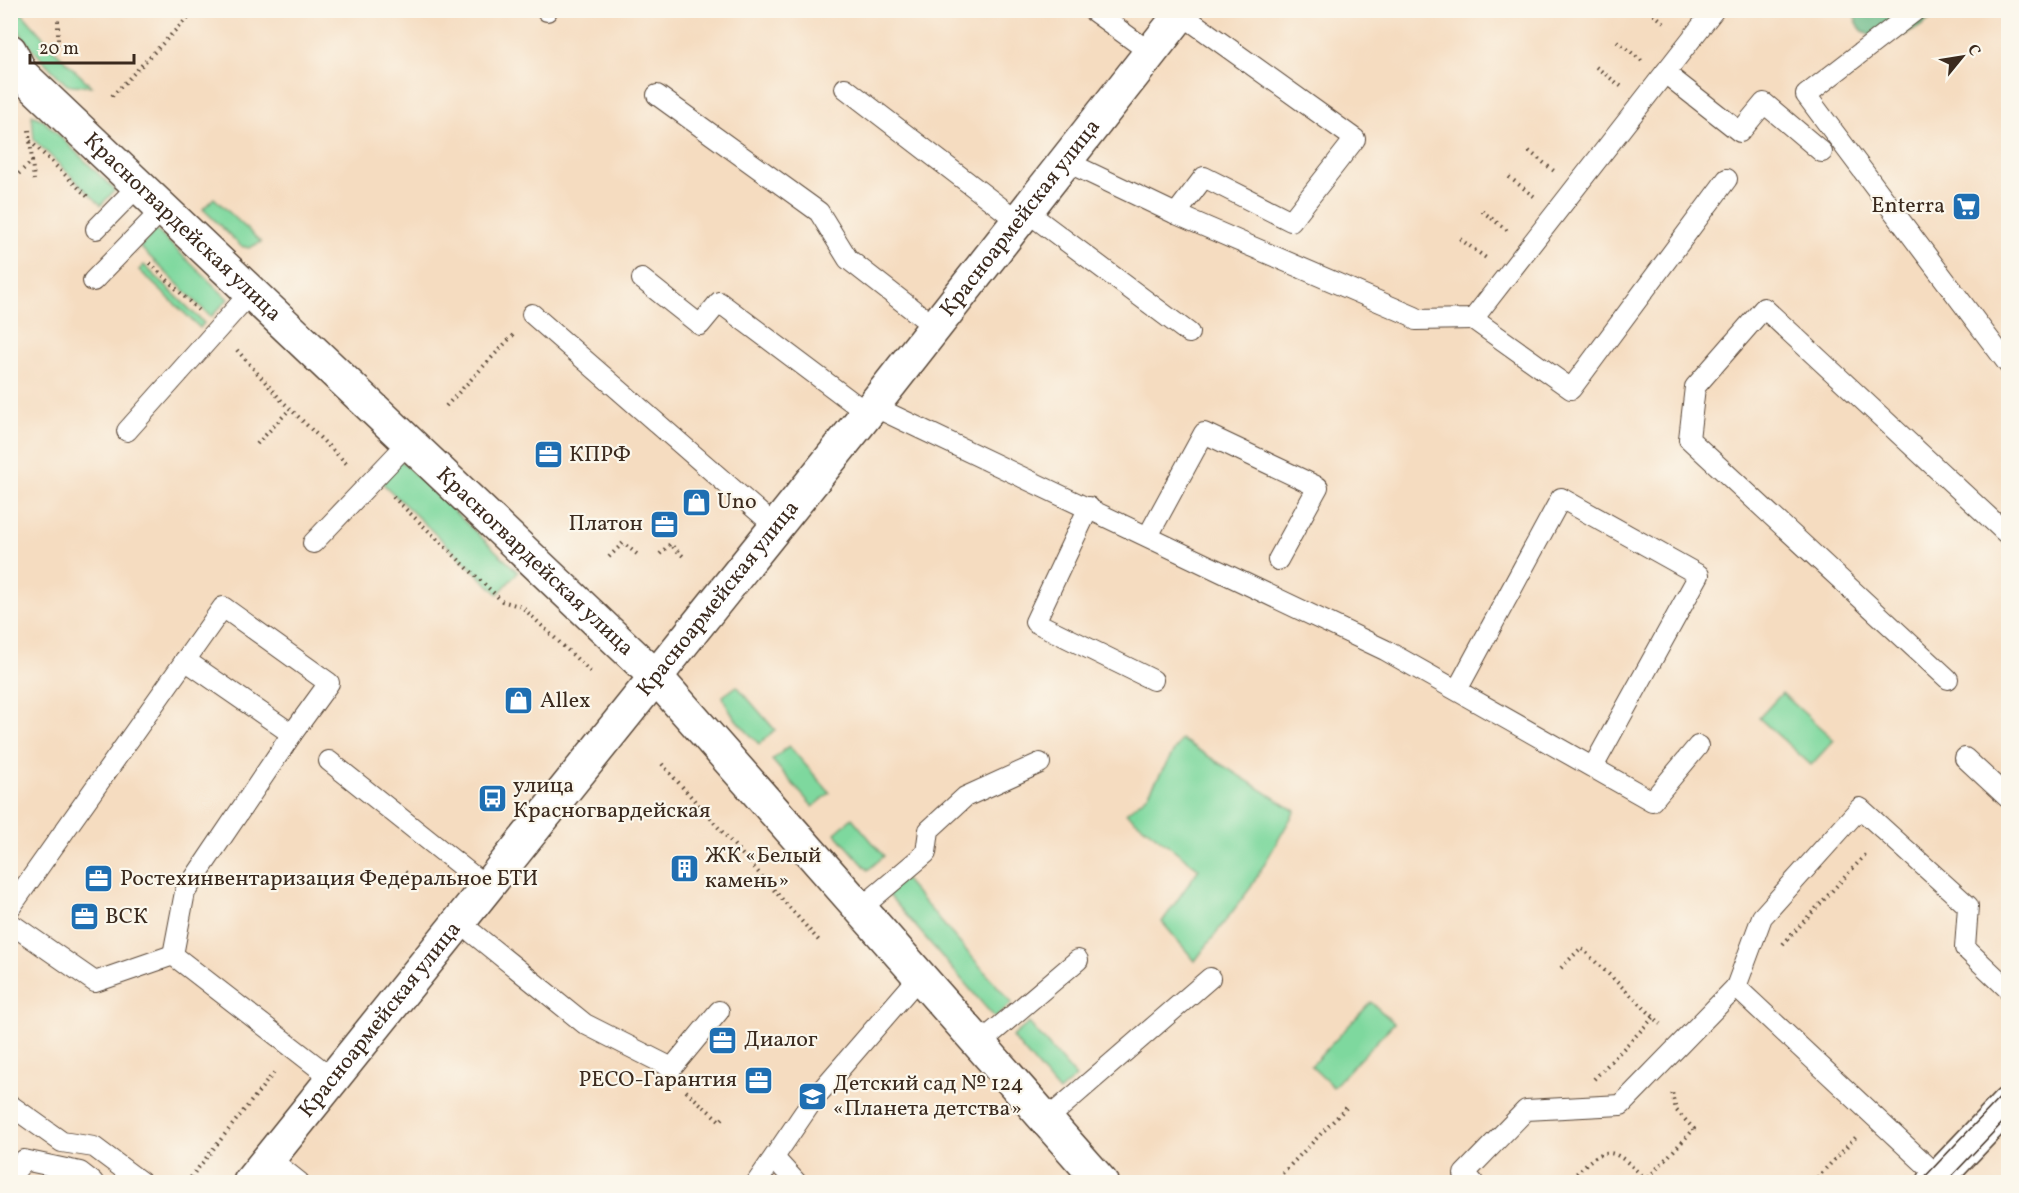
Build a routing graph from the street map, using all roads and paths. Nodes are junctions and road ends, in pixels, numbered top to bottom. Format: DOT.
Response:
graph roads {
  1 [pos="58,10"];
  2 [pos="195,10"];
  3 [pos="1092,10"];
  4 [pos="1649,10"];
  5 [pos="1714,10"];
  6 [pos="1916,10"];
  7 [pos="1183,12"];
  8 [pos="1667,25"];
  9 [pos="1617,41"];
  10 [pos="58,46"];
  11 [pos="1151,53"];
  12 [pos="1596,67"];
  13 [pos="14,70"];
  14 [pos="1657,70"];
  15 [pos="845,88"];
  16 [pos="1629,93"];
  17 [pos="657,95"];
  18 [pos="112,96"];
  19 [pos="1529,152"];
  20 [pos="1822,152"];
  21 [pos="32,161"];
  22 [pos="1065,161"];
  23 [pos="1509,177"];
  24 [pos="1562,178"];
  25 [pos="1727,179"];
  26 [pos="34,180"];
  27 [pos="10,182"];
  28 [pos="138,186"];
  29 [pos="1542,203"];
  30 [pos="164,209"];
  31 [pos="1482,211"];
  32 [pos="1176,214"];
  33 [pos="1022,216"];
  34 [pos="102,223"];
  35 [pos="1515,237"];
  36 [pos="1460,239"];
  37 [pos="130,244"];
  38 [pos="1493,264"];
  39 [pos="642,279"];
  40 [pos="93,281"];
  41 [pos="251,292"];
  42 [pos="532,315"];
  43 [pos="1473,319"];
  44 [pos="935,327"];
  45 [pos="218,329"];
  46 [pos="1189,333"];
  47 [pos="512,336"];
  48 [pos="2008,364"];
  49 [pos="281,400"];
  50 [pos="446,406"];
  51 [pos="290,409"];
  52 [pos="870,410"];
  53 [pos="126,431"];
  54 [pos="408,443"];
  55 [pos="257,444"];
  56 [pos="1089,507"];
  57 [pos="776,527"];
  58 [pos="2008,534"];
  59 [pos="1148,536"];
  60 [pos="313,543"];
  61 [pos="453,554"];
  62 [pos="660,554"];
  63 [pos="638,555"];
  64 [pos="609,557"];
  65 [pos="685,558"];
  66 [pos="1278,560"];
  67 [pos="185,660"];
  68 [pos="593,674"];
  69 [pos="656,677"];
  70 [pos="1948,679"];
  71 [pos="1153,680"];
  72 [pos="1457,690"];
  73 [pos="292,734"];
  74 [pos="1698,746"];
  75 [pos="1965,758"];
  76 [pos="329,761"];
  77 [pos="1040,763"];
  78 [pos="662,764"];
  79 [pos="1593,767"];
  80 [pos="2008,798"];
  81 [pos="1872,847"];
  82 [pos="405,872"];
  83 [pos="423,886"];
  84 [pos="487,887"];
  85 [pos="10,908"];
  86 [pos="861,908"];
  87 [pos="459,922"];
  88 [pos="10,923"];
  89 [pos="821,943"];
  90 [pos="1780,948"];
  91 [pos="173,955"];
  92 [pos="1078,960"];
  93 [pos="1561,968"];
  94 [pos="920,976"];
  95 [pos="1210,978"];
  96 [pos="1736,987"];
  97 [pos="2008,989"];
  98 [pos="719,1011"];
  99 [pos="1681,1043"];
  100 [pos="979,1044"];
  101 [pos="293,1048"];
  102 [pos="672,1068"];
  103 [pos="333,1079"];
  104 [pos="1676,1085"];
  105 [pos="2008,1104"];
  106 [pos="10,1105"];
  107 [pos="1347,1107"];
  108 [pos="725,1116"];
  109 [pos="1046,1120"];
  110 [pos="775,1159"];
  111 [pos="260,1170"];
  112 [pos="10,1178"];
  113 [pos="1937,1180"];
  114 [pos="93,1182"];
  115 [pos="141,1182"];
  116 [pos="187,1182"];
  117 [pos="299,1182"];
  118 [pos="758,1182"];
  119 [pos="796,1182"];
  120 [pos="1101,1182"];
  121 [pos="1274,1182"];
  122 [pos="1473,1182"];
  123 [pos="1569,1182"];
  1 -- 10 [label="path"];
  2 -- 18 [label="path"];
  3 -- 11 [label="lane"];
  4 -- 8 [label="path"];
  5 -- 14 [label="lane"];
  6 -- 48 [label="lane"];
  7 -- 11 [label="street, Красноармейская улица"];
  7 -- 32 [label="lane"];
  9 -- 14 [label="path"];
  11 -- 22 [label="street, Красноармейская улица"];
  12 -- 16 [label="path"];
  13 -- 28 [label="street, Красногвардейская улица"];
  14 -- 20 [label="lane"];
  14 -- 43 [label="lane"];
  15 -- 33 [label="lane"];
  17 -- 44 [label="lane"];
  19 -- 24 [label="path"];
  21 -- 26 [label="path"];
  21 -- 27 [label="path"];
  21 -- 34 [label="path"];
  22 -- 32 [label="lane"];
  22 -- 33 [label="street, Красноармейская улица"];
  23 -- 29 [label="path"];
  25 -- 43 [label="lane"];
  28 -- 30 [label="street, Красногвардейская улица"];
  28 -- 34 [label="lane"];
  30 -- 37 [label="lane"];
  30 -- 41 [label="street, Красногвардейская улица"];
  31 -- 35 [label="path"];
  32 -- 43 [label="lane"];
  33 -- 44 [label="street, Красноармейская улица"];
  33 -- 46 [label="lane"];
  36 -- 38 [label="path"];
  37 -- 40 [label="lane"];
  37 -- 45 [label="path"];
  39 -- 52 [label="lane"];
  41 -- 45 [label="lane"];
  41 -- 54 [label="street, Красногвардейская улица"];
  42 -- 57 [label="lane"];
  44 -- 52 [label="street, Красноармейская улица"];
  45 -- 49 [label="path"];
  45 -- 53 [label="lane"];
  47 -- 50 [label="path"];
  51 -- 55 [label="path"];
  52 -- 56 [label="lane"];
  52 -- 57 [label="street, Красноармейская улица"];
  54 -- 60 [label="lane"];
  54 -- 69 [label="street, Красногвардейская улица"];
  56 -- 59 [label="lane"];
  56 -- 71 [label="lane"];
  57 -- 69 [label="street, Красноармейская улица"];
  58 -- 70 [label="lane"];
  59 -- 66 [label="lane"];
  59 -- 72 [label="lane"];
  61 -- 68 [label="path"];
  62 -- 65 [label="path"];
  63 -- 64 [label="path"];
  67 -- 73 [label="lane"];
  67 -- 73 [label="lane"];
  67 -- 85 [label="lane"];
  69 -- 84 [label="street, Красноармейская улица"];
  69 -- 86 [label="street, Красногвардейская улица"];
  72 -- 79 [label="lane"];
  72 -- 79 [label="lane"];
  73 -- 91 [label="lane"];
  74 -- 79 [label="lane"];
  75 -- 80 [label="lane"];
  76 -- 84 [label="lane"];
  77 -- 86 [label="lane"];
  78 -- 89 [label="path"];
  81 -- 90 [label="path"];
  82 -- 83 [label="path"];
  84 -- 87 [label="street, Красноармейская улица"];
  86 -- 94 [label="street, Красногвардейская улица"];
  87 -- 102 [label="lane"];
  87 -- 103 [label="street, Красноармейская улица"];
  88 -- 91 [label="lane"];
  91 -- 101 [label="lane"];
  92 -- 100 [label="lane"];
  93 -- 99 [label="path"];
  94 -- 100 [label="street, Красногвардейская улица"];
  94 -- 110 [label="lane"];
  95 -- 109 [label="lane"];
  96 -- 97 [label="lane"];
  96 -- 99 [label="lane"];
  96 -- 113 [label="lane"];
  98 -- 102 [label="lane"];
  99 -- 122 [label="lane"];
  100 -- 109 [label="street, Красногвардейская улица"];
  101 -- 103 [label="lane"];
  101 -- 116 [label="path"];
  102 -- 108 [label="path"];
  103 -- 111 [label="street, Красноармейская улица"];
  104 -- 123 [label="path"];
  105 -- 113 [label="street"];
  106 -- 115 [label="lane"];
  107 -- 121 [label="path"];
  109 -- 120 [label="street, Красногвардейская улица"];
  110 -- 118 [label="lane"];
  110 -- 119 [label="lane"];
  111 -- 117 [label="lane"];
  112 -- 114 [label="lane"];
}
